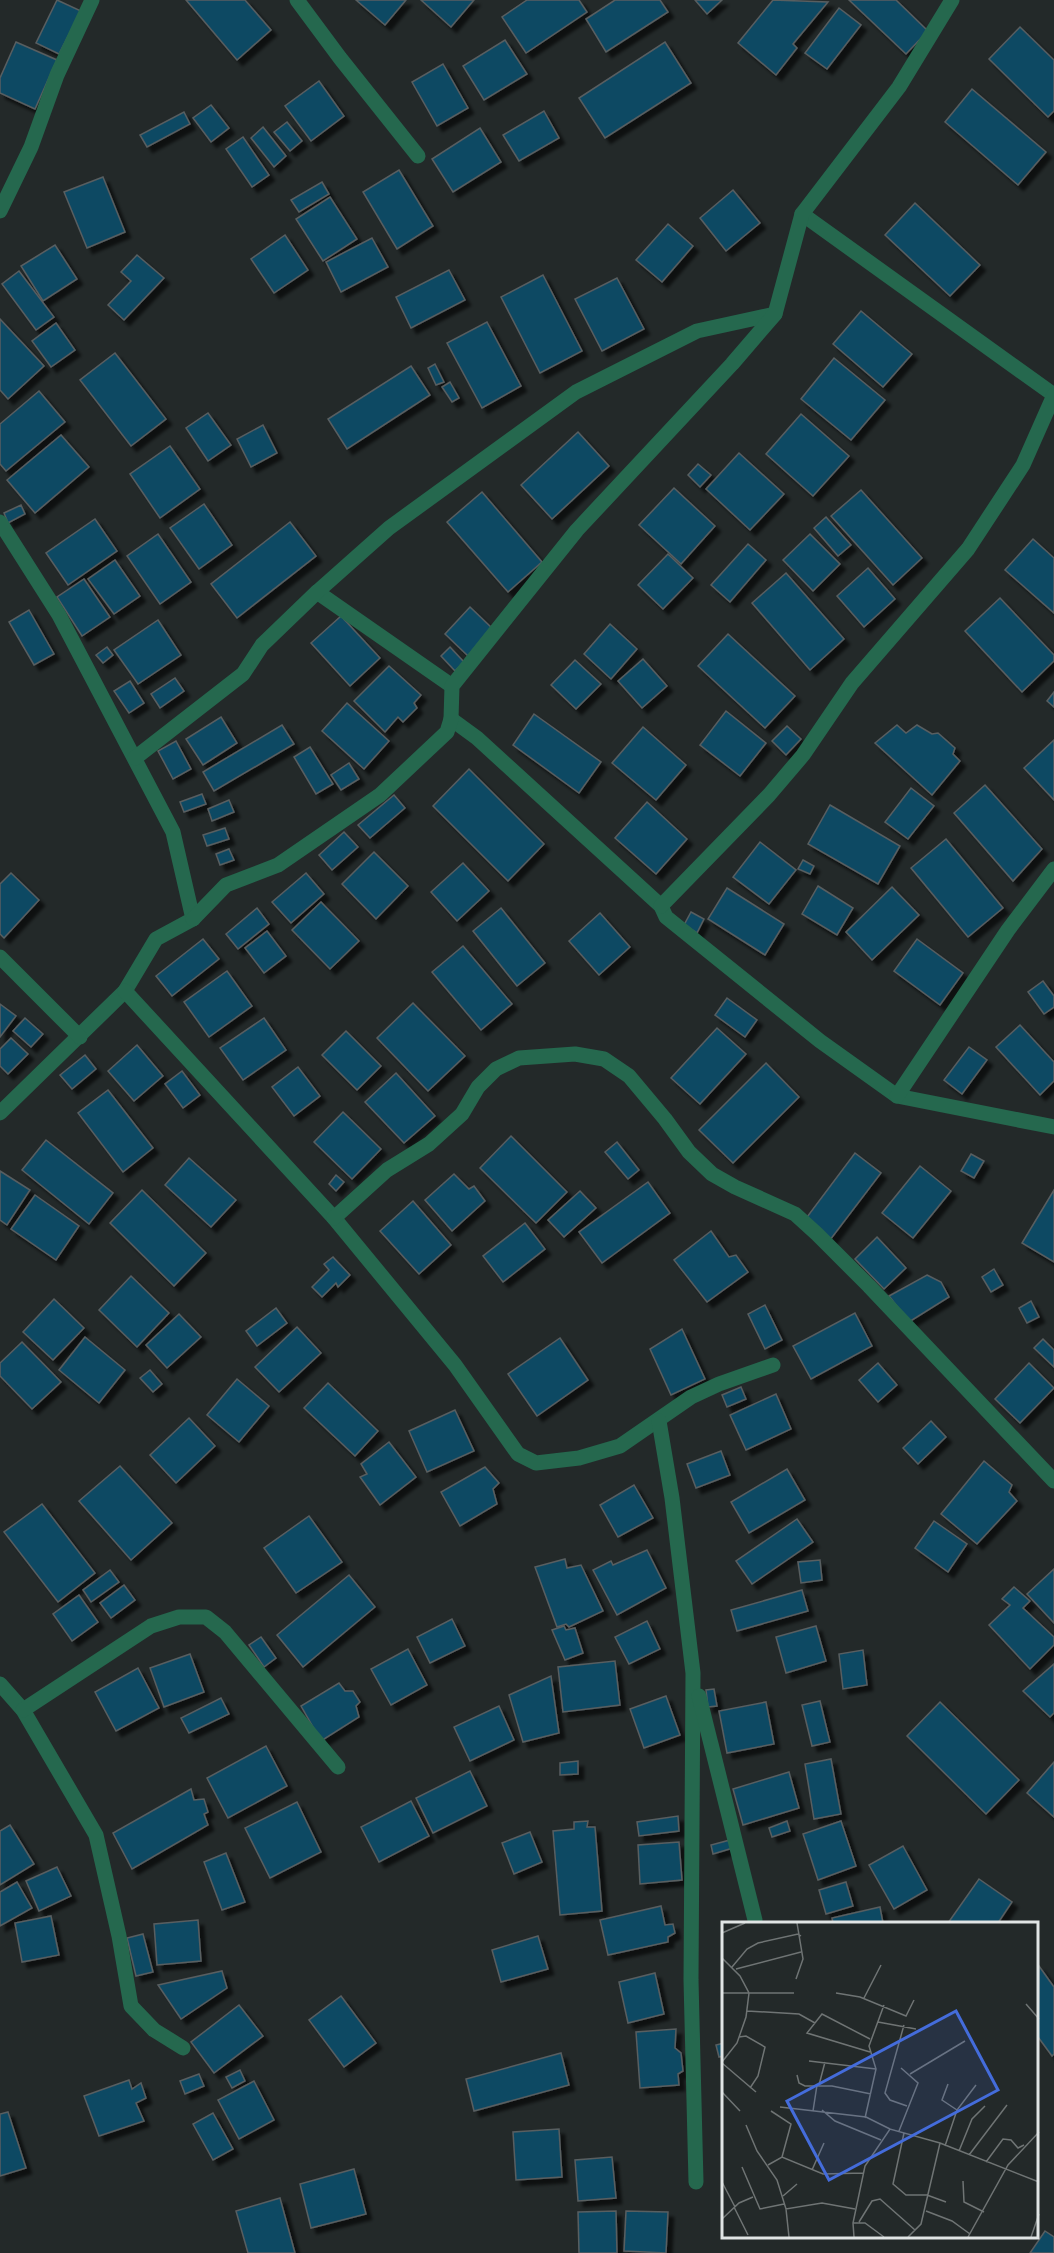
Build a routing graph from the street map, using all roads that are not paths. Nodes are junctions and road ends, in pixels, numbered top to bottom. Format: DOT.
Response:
graph roads {
  1 [pos="92,0"];
  2 [pos="297,0"];
  3 [pos="952,0"];
  4 [pos="418,156"];
  5 [pos="0,211"];
  6 [pos="802,214"];
  7 [pos="775,314"];
  8 [pos="1054,395"];
  9 [pos="1048,426"];
  10 [pos="0,522"];
  11 [pos="317,592"];
  12 [pos="452,686"];
  13 [pos="451,719"];
  14 [pos="135,758"];
  15 [pos="1054,869"];
  16 [pos="661,906"];
  17 [pos="193,919"];
  18 [pos="0,957"];
  19 [pos="125,991"];
  20 [pos="80,1037"];
  21 [pos="897,1096"];
  22 [pos="0,1113"];
  23 [pos="1054,1127"];
  24 [pos="334,1218"];
  25 [pos="773,1365"];
  26 [pos="659,1421"];
  27 [pos="1054,1481"];
  28 [pos="693,1673"];
  29 [pos="0,1684"];
  30 [pos="23,1710"];
  31 [pos="338,1767"];
  32 [pos="755,1920"];
  33 [pos="183,2049"];
  34 [pos="696,2182"];
  1 -- 5 [label="street"];
  2 -- 4 [label="street"];
  3 -- 6 [label="street"];
  6 -- 7 [label="street"];
  6 -- 8 [label="street"];
  7 -- 11 [label="street"];
  7 -- 12 [label="street"];
  8 -- 9 [label="street"];
  9 -- 16 [label="street"];
  10 -- 14 [label="street"];
  11 -- 12 [label="street"];
  11 -- 14 [label="street"];
  12 -- 13 [label="street"];
  13 -- 16 [label="street"];
  13 -- 17 [label="street"];
  14 -- 17 [label="street"];
  15 -- 21 [label="street"];
  16 -- 21 [label="street"];
  17 -- 19 [label="street"];
  18 -- 20 [label="street"];
  19 -- 20 [label="street"];
  19 -- 24 [label="street"];
  20 -- 22 [label="street"];
  21 -- 23 [label="street"];
  24 -- 26 [label="street"];
  24 -- 27 [label="street"];
  25 -- 26 [label="street"];
  26 -- 28 [label="street"];
  28 -- 32 [label="street"];
  28 -- 34 [label="street"];
  29 -- 30 [label="street"];
  30 -- 31 [label="street"];
  30 -- 33 [label="street"];
}
